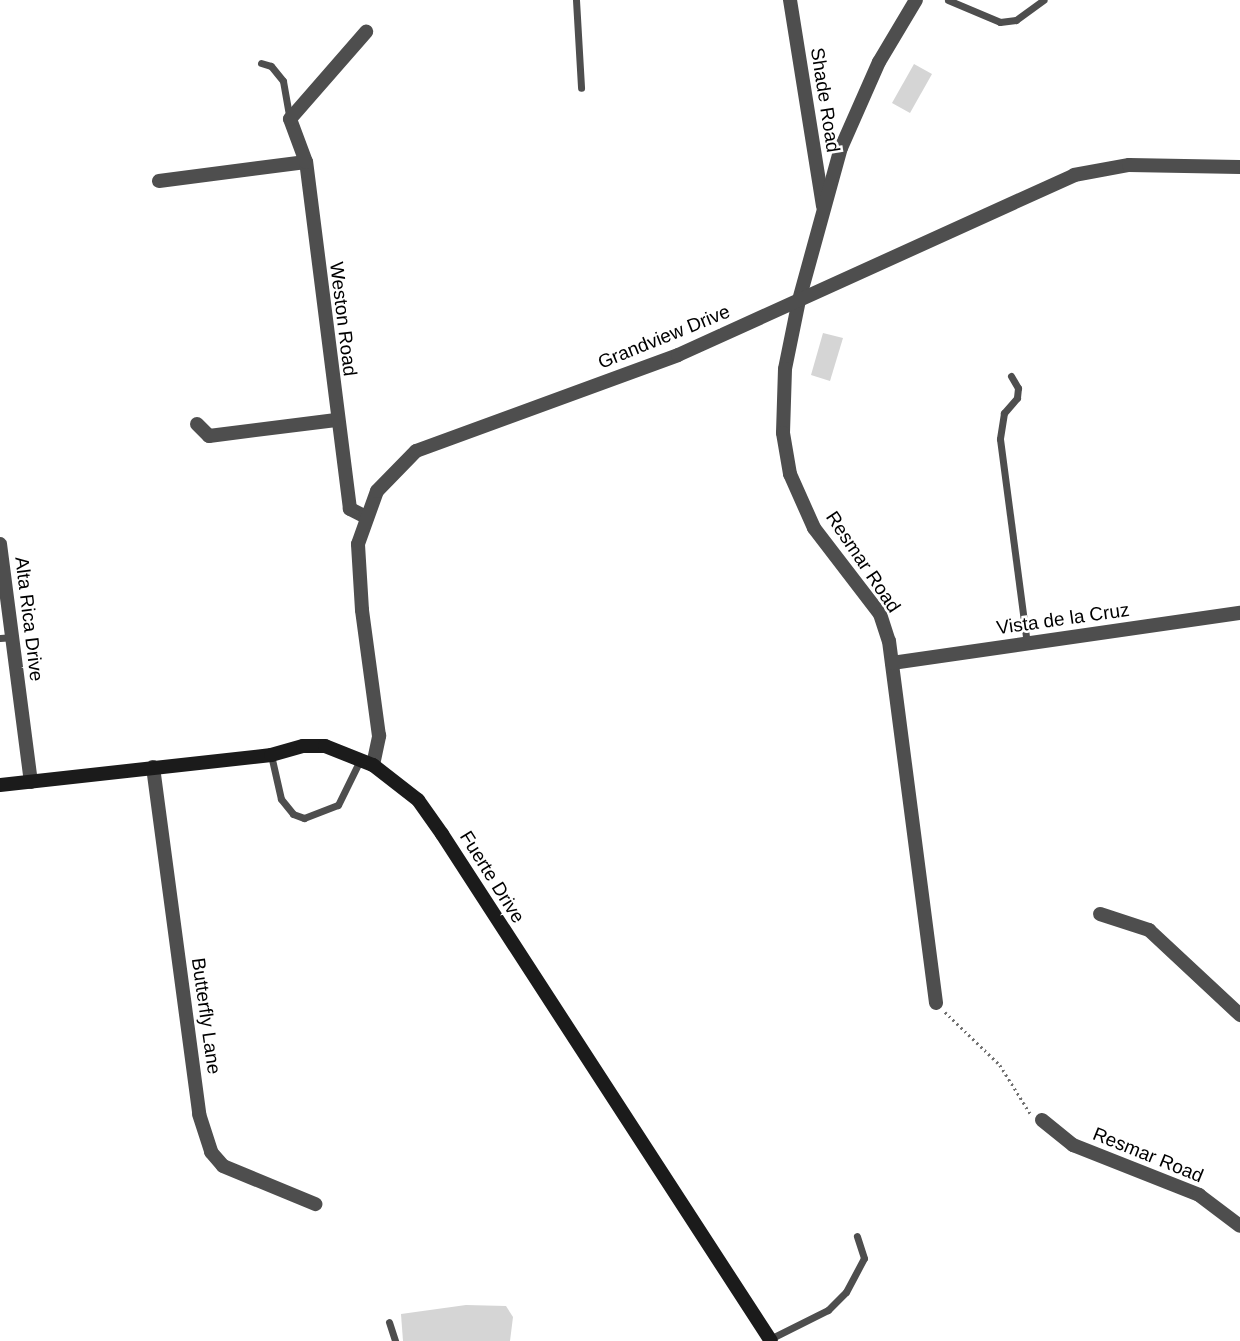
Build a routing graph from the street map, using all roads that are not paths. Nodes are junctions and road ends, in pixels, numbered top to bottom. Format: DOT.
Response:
graph roads {
  1 [pos="576,0"];
  2 [pos="790,0"];
  3 [pos="916,0"];
  4 [pos="948,0"];
  5 [pos="1044,0"];
  6 [pos="366,32"];
  7 [pos="261,63"];
  8 [pos="581,88"];
  9 [pos="290,119"];
  10 [pos="306,162"];
  11 [pos="1240,167"];
  12 [pos="159,181"];
  13 [pos="823,206"];
  14 [pos="799,300"];
  15 [pos="1011,376"];
  16 [pos="336,420"];
  17 [pos="197,424"];
  18 [pos="365,516"];
  19 [pos="0,544"];
  20 [pos="1240,613"];
  21 [pos="7,638"];
  22 [pos="1027,644"];
  23 [pos="892,663"];
  24 [pos="271,755"];
  25 [pos="367,761"];
  26 [pos="153,767"];
  27 [pos="31,782"];
  28 [pos="0,785"];
  29 [pos="1100,914"];
  30 [pos="936,1003"];
  31 [pos="1240,1015"];
  32 [pos="1042,1120"];
  33 [pos="315,1204"];
  34 [pos="1240,1226"];
  35 [pos="857,1236"];
  36 [pos="389,1322"];
  37 [pos="771,1340"];
  38 [pos="395,1341"];
  1 -- 8 [label="lane"];
  2 -- 13 [label="street, Shade Road"];
  3 -- 13 [label="street, Resmar Road"];
  4 -- 5 [label="lane"];
  6 -- 9 [label="street"];
  7 -- 9 [label="lane"];
  9 -- 10 [label="street, Weston Road"];
  10 -- 12 [label="street"];
  10 -- 16 [label="street, Weston Road"];
  11 -- 14 [label="street, Grandview Drive"];
  13 -- 14 [label="street, Resmar Road"];
  14 -- 18 [label="street, Grandview Drive"];
  14 -- 23 [label="street, Resmar Road"];
  15 -- 22 [label="lane"];
  16 -- 17 [label="street"];
  16 -- 18 [label="street, Weston Road"];
  18 -- 25 [label="street, Grandview Drive"];
  19 -- 21 [label="street, Alta Rica Drive"];
  20 -- 22 [label="street, Vista de la Cruz"];
  21 -- 27 [label="street, Alta Rica Drive"];
  22 -- 23 [label="street, Vista de la Cruz"];
  23 -- 30 [label="street, Resmar Road"];
  24 -- 25 [label="main road, Fuerte Drive"];
  24 -- 25 [label="lane"];
  24 -- 26 [label="main road, Fuerte Drive"];
  25 -- 37 [label="main road, Fuerte Drive"];
  26 -- 27 [label="main road, Fuerte Drive"];
  26 -- 33 [label="street, Butterfly Lane"];
  27 -- 28 [label="main road, Fuerte Drive"];
  29 -- 31 [label="street"];
  32 -- 34 [label="street, Resmar Road"];
  35 -- 37 [label="lane"];
  36 -- 38 [label="lane"];
}
